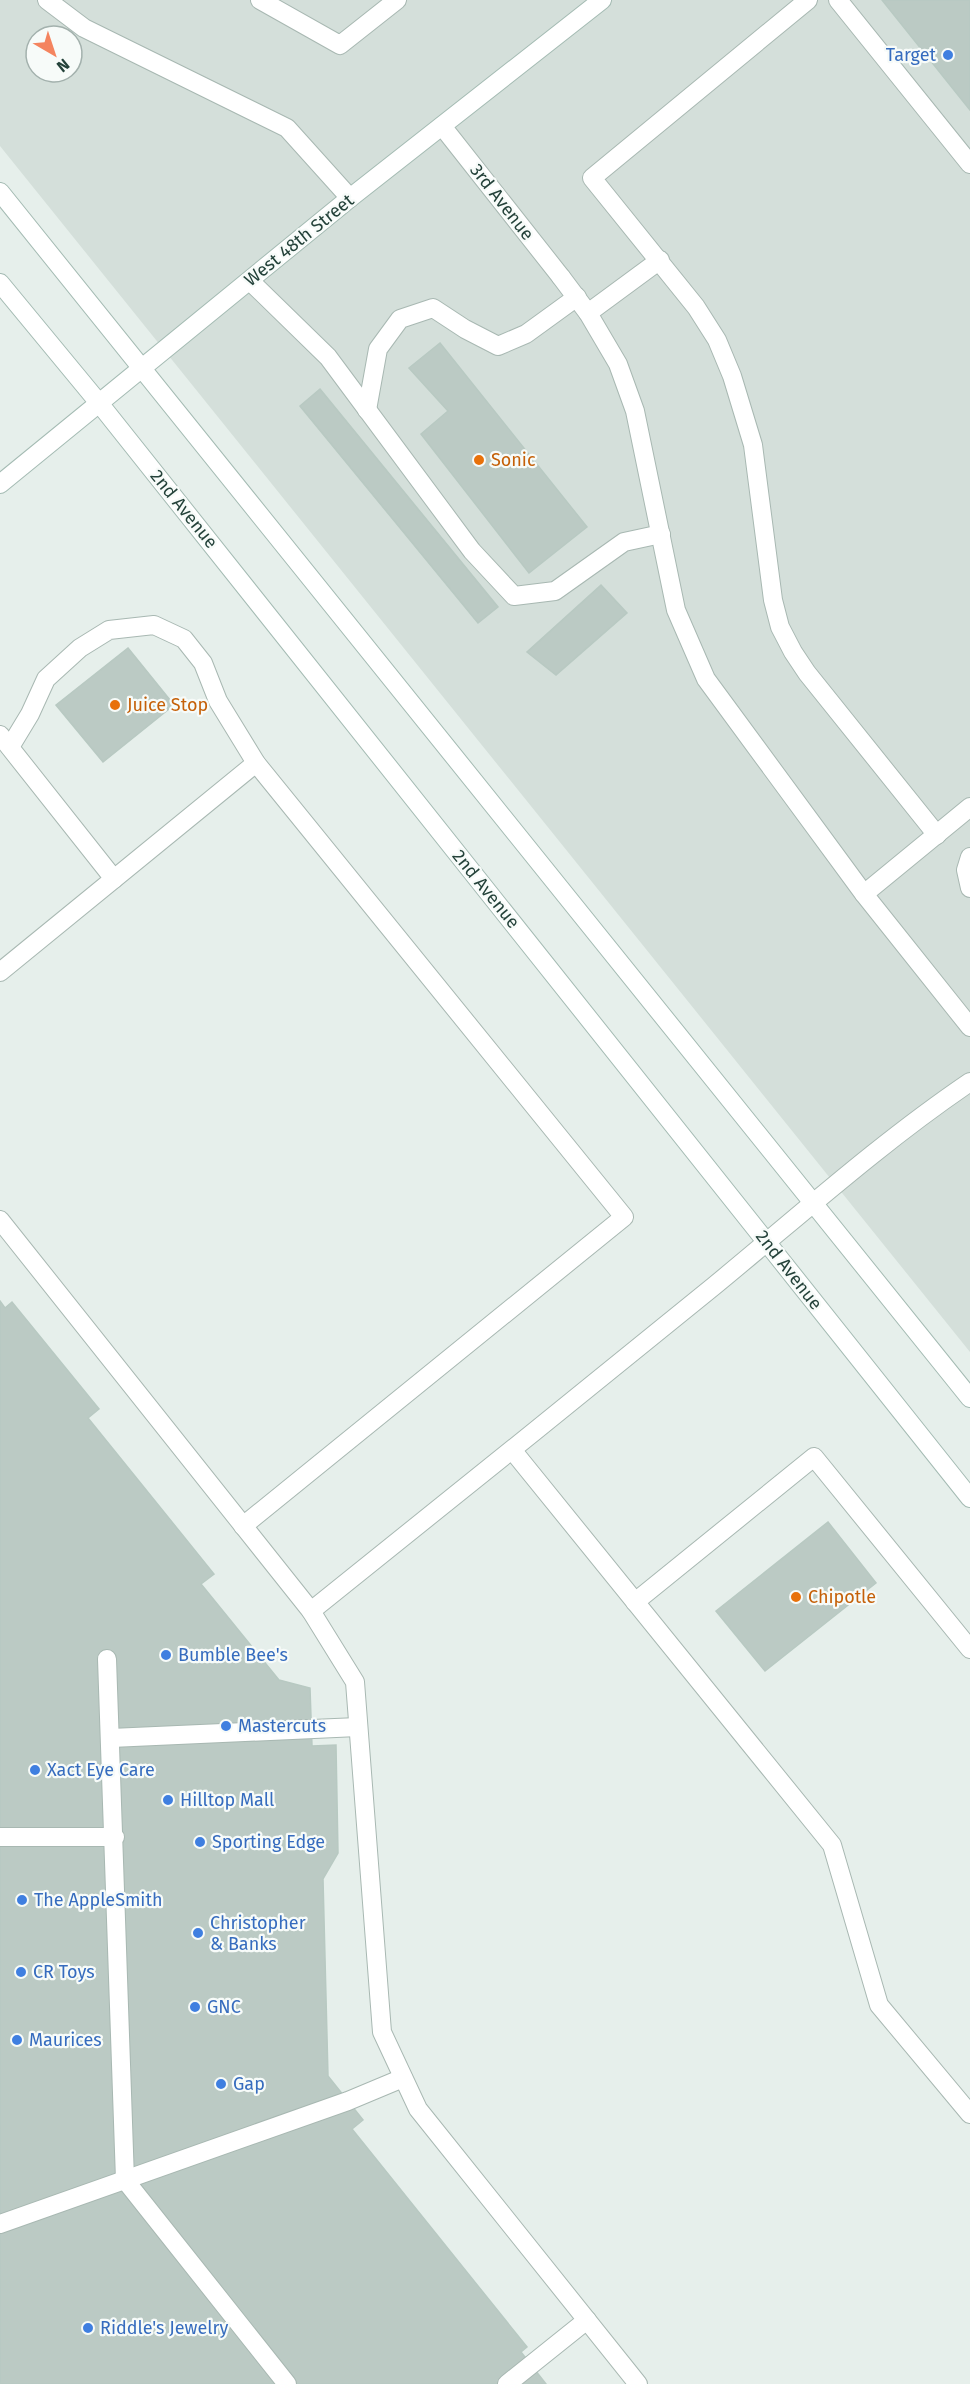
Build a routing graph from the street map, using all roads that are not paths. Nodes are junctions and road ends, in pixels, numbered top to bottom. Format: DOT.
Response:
graph roads {
  1 [pos="47,0"];
  2 [pos="260,0"];
  3 [pos="397,0"];
  4 [pos="602,0"];
  5 [pos="808,0"];
  6 [pos="838,0"];
  7 [pos="442,126"];
  8 [pos="970,164"];
  9 [pos="0,192"];
  10 [pos="350,198"];
  11 [pos="660,260"];
  12 [pos="250,280"];
  13 [pos="0,283"];
  14 [pos="577,297"];
  15 [pos="588,313"];
  16 [pos="142,369"];
  17 [pos="99,403"];
  18 [pos="367,410"];
  19 [pos="0,484"];
  20 [pos="661,534"];
  21 [pos="5,741"];
  22 [pos="256,763"];
  23 [pos="970,807"];
  24 [pos="937,834"];
  25 [pos="970,857"];
  26 [pos="114,879"];
  27 [pos="970,888"];
  28 [pos="864,894"];
  29 [pos="0,972"];
  30 [pos="970,1027"];
  31 [pos="970,1082"];
  32 [pos="813,1203"];
  33 [pos="0,1220"];
  34 [pos="767,1242"];
  35 [pos="970,1398"];
  36 [pos="513,1450"];
  37 [pos="970,1498"];
  38 [pos="243,1526"];
  39 [pos="635,1602"];
  40 [pos="310,1611"];
  41 [pos="970,1649"];
  42 [pos="107,1659"];
  43 [pos="358,1727"];
  44 [pos="111,1738"];
  45 [pos="0,1837"];
  46 [pos="115,1837"];
  47 [pos="403,2078"];
  48 [pos="963,2092"];
  49 [pos="970,2114"];
  50 [pos="125,2180"];
  51 [pos="0,2224"];
  52 [pos="587,2320"];
  53 [pos="287,2384"];
  54 [pos="507,2384"];
  55 [pos="638,2384"];
  1 -- 10 [label="main road"];
  2 -- 3 [label="main road"];
  4 -- 7 [label="main road, West 48th Street"];
  5 -- 11 [label="main road"];
  6 -- 8 [label="main road"];
  7 -- 10 [label="main road, West 48th Street"];
  7 -- 14 [label="main road, 3rd Avenue"];
  9 -- 16 [label="main road"];
  10 -- 12 [label="main road, West 48th Street"];
  11 -- 15 [label="main road"];
  11 -- 24 [label="main road"];
  12 -- 16 [label="main road, West 48th Street"];
  12 -- 18 [label="main road"];
  13 -- 17 [label="main road, 2nd Avenue"];
  14 -- 15 [label="main road, 3rd Avenue"];
  14 -- 18 [label="main road"];
  15 -- 20 [label="main road, 3rd Avenue"];
  16 -- 17 [label="main road, West 48th Street"];
  16 -- 32 [label="main road"];
  17 -- 19 [label="main road, West 48th Street"];
  17 -- 34 [label="main road, 2nd Avenue"];
  18 -- 20 [label="main road"];
  20 -- 28 [label="main road, 3rd Avenue"];
  21 -- 22 [label="main road"];
  21 -- 26 [label="main road"];
  22 -- 26 [label="main road"];
  22 -- 38 [label="main road"];
  23 -- 24 [label="main road"];
  24 -- 28 [label="main road"];
  25 -- 27 [label="main road"];
  26 -- 29 [label="main road"];
  28 -- 30 [label="main road, 3rd Avenue"];
  31 -- 32 [label="main road"];
  32 -- 34 [label="main road"];
  32 -- 35 [label="main road"];
  33 -- 38 [label="main road"];
  34 -- 36 [label="main road"];
  34 -- 37 [label="main road, 2nd Avenue"];
  36 -- 39 [label="main road"];
  36 -- 40 [label="main road"];
  38 -- 40 [label="main road"];
  39 -- 41 [label="main road"];
  39 -- 48 [label="main road"];
  40 -- 43 [label="main road"];
  42 -- 44 [label="main road"];
  43 -- 44 [label="main road"];
  43 -- 47 [label="main road"];
  44 -- 46 [label="main road"];
  45 -- 46 [label="main road"];
  46 -- 50 [label="main road"];
  47 -- 50 [label="main road"];
  47 -- 52 [label="main road"];
  48 -- 49 [label="main road"];
  50 -- 51 [label="main road"];
  50 -- 53 [label="main road"];
  52 -- 54 [label="main road"];
  52 -- 55 [label="main road"];
}
